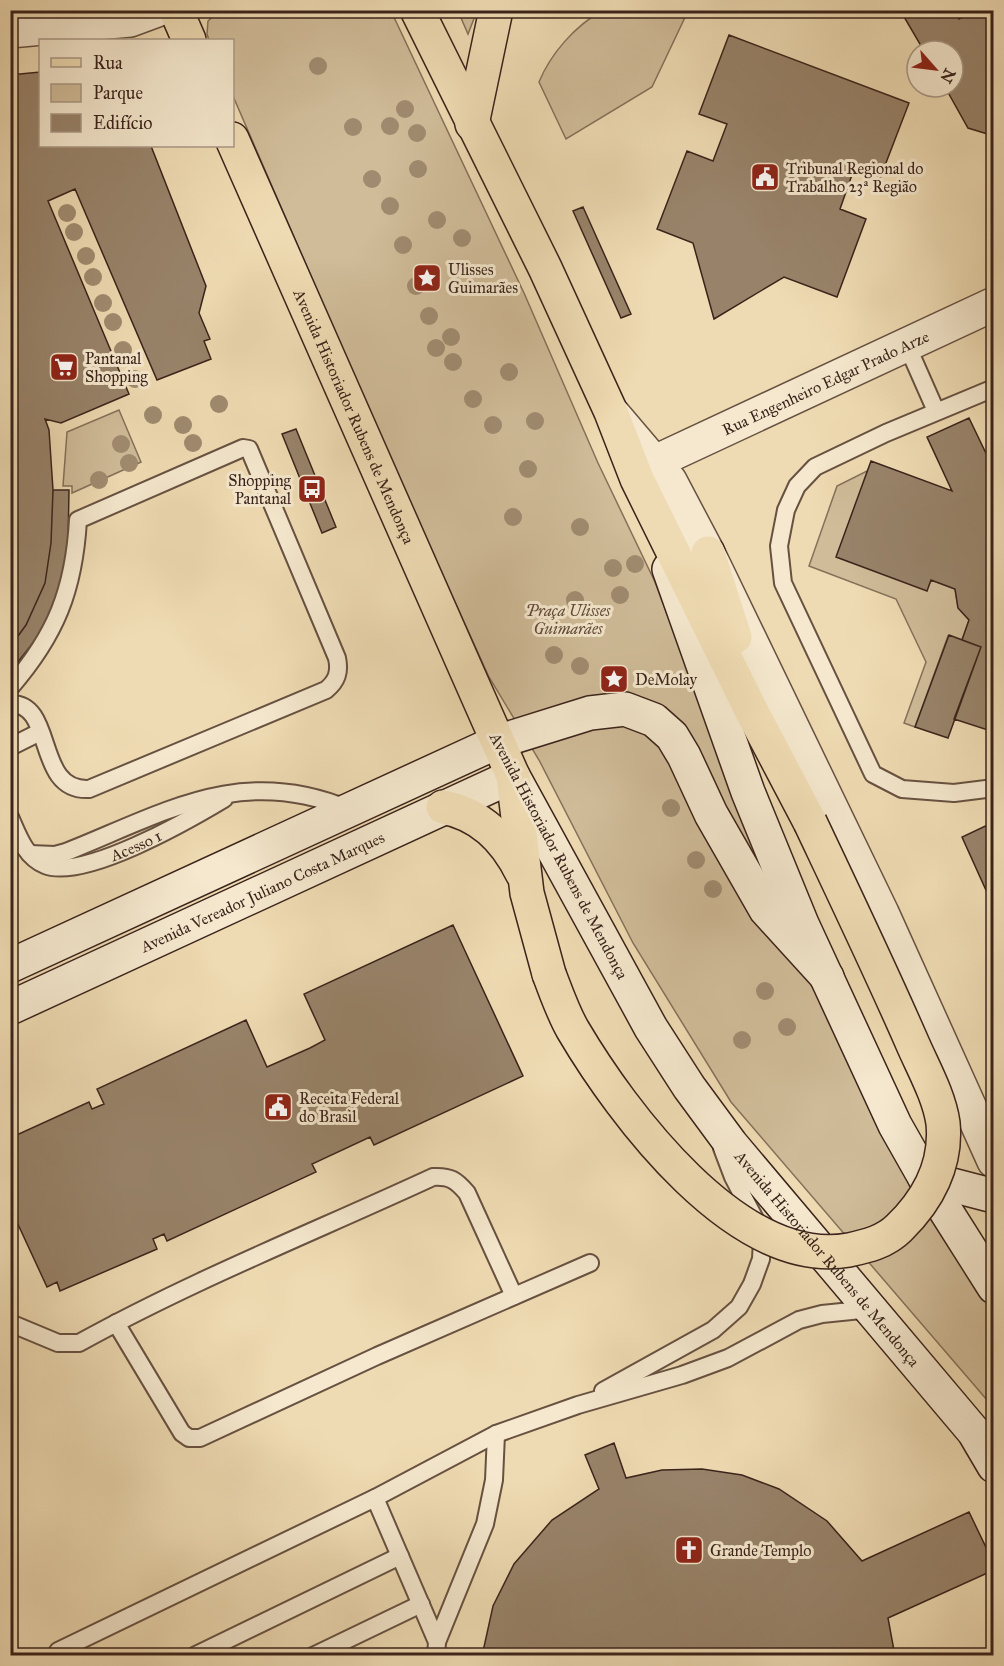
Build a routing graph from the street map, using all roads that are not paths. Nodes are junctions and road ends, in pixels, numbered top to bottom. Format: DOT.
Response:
graph roads {
  1 [pos="157,10"];
  2 [pos="176,10"];
  3 [pos="417,10"];
  4 [pos="496,10"];
  5 [pos="10,31"];
  6 [pos="189,39"];
  7 [pos="472,124"];
  8 [pos="234,144"];
  9 [pos="993,304"];
  10 [pos="906,343"];
  11 [pos="993,388"];
  12 [pos="936,411"];
  13 [pos="646,470"];
  14 [pos="708,553"];
  15 [pos="10,688"];
  16 [pos="10,704"];
  17 [pos="40,732"];
  18 [pos="497,742"];
  19 [pos="10,747"];
  20 [pos="513,776"];
  21 [pos="993,788"];
  22 [pos="443,807"];
  23 [pos="348,809"];
  24 [pos="10,817"];
  25 [pos="810,822"];
  26 [pos="526,880"];
  27 [pos="10,966"];
  28 [pos="827,977"];
  29 [pos="10,1008"];
  30 [pos="709,1114"];
  31 [pos="993,1161"];
  32 [pos="925,1178"];
  33 [pos="993,1196"];
  34 [pos="590,1263"];
  35 [pos="993,1287"];
  36 [pos="514,1296"];
  37 [pos="871,1310"];
  38 [pos="10,1323"];
  39 [pos="116,1323"];
  40 [pos="578,1405"];
  41 [pos="496,1434"];
  42 [pos="993,1466"];
  43 [pos="375,1498"];
  44 [pos="400,1556"];
  45 [pos="421,1604"];
  46 [pos="436,1649"];
  47 [pos="56,1656"];
  48 [pos="194,1656"];
  49 [pos="313,1656"];
  1 -- 5 [label="main road"];
  2 -- 6 [label="main road"];
  3 -- 7 [label="main road"];
  4 -- 7 [label="main road"];
  7 -- 13 [label="main road"];
  8 -- 18 [label="main road, Avenida Historiador Rubens de Mendonça"];
  9 -- 10 [label="main road, Rua Engenheiro Edgar Prado Arze"];
  10 -- 12 [label="lane"];
  10 -- 13 [label="main road, Rua Engenheiro Edgar Prado Arze"];
  11 -- 12 [label="lane"];
  12 -- 21 [label="lane"];
  13 -- 14 [label="main road"];
  13 -- 25 [label="main road"];
  13 -- 28 [label="main road"];
  14 -- 25 [label="main road"];
  14 -- 31 [label="main road"];
  15 -- 17 [label="lane"];
  16 -- 17 [label="lane"];
  17 -- 19 [label="lane"];
  18 -- 20 [label="main road, Avenida Historiador Rubens de Mendonça"];
  18 -- 23 [label="main road"];
  18 -- 28 [label="main road"];
  20 -- 22 [label="main road, Avenida Vereador Juliano Costa Marques"];
  20 -- 26 [label="main road"];
  20 -- 30 [label="main road, Avenida Historiador Rubens de Mendonça"];
  22 -- 26 [label="main road"];
  22 -- 29 [label="main road, Avenida Vereador Juliano Costa Marques"];
  23 -- 24 [label="lane, Acesso 1"];
  23 -- 27 [label="main road"];
  25 -- 26 [label="main road, bridge"];
  28 -- 32 [label="main road"];
  30 -- 37 [label="main road, Avenida Historiador Rubens de Mendonça"];
  30 -- 40 [label="lane"];
  32 -- 33 [label="main road"];
  32 -- 35 [label="main road"];
  34 -- 36 [label="lane"];
  36 -- 39 [label="lane"];
  36 -- 39 [label="lane"];
  37 -- 40 [label="lane"];
  37 -- 42 [label="main road, Avenida Historiador Rubens de Mendonça"];
  38 -- 39 [label="lane"];
  40 -- 41 [label="lane"];
  41 -- 43 [label="lane"];
  41 -- 46 [label="lane"];
  43 -- 44 [label="lane"];
  43 -- 47 [label="lane"];
  44 -- 45 [label="lane"];
  44 -- 48 [label="lane"];
  45 -- 46 [label="lane"];
  45 -- 49 [label="lane"];
}
